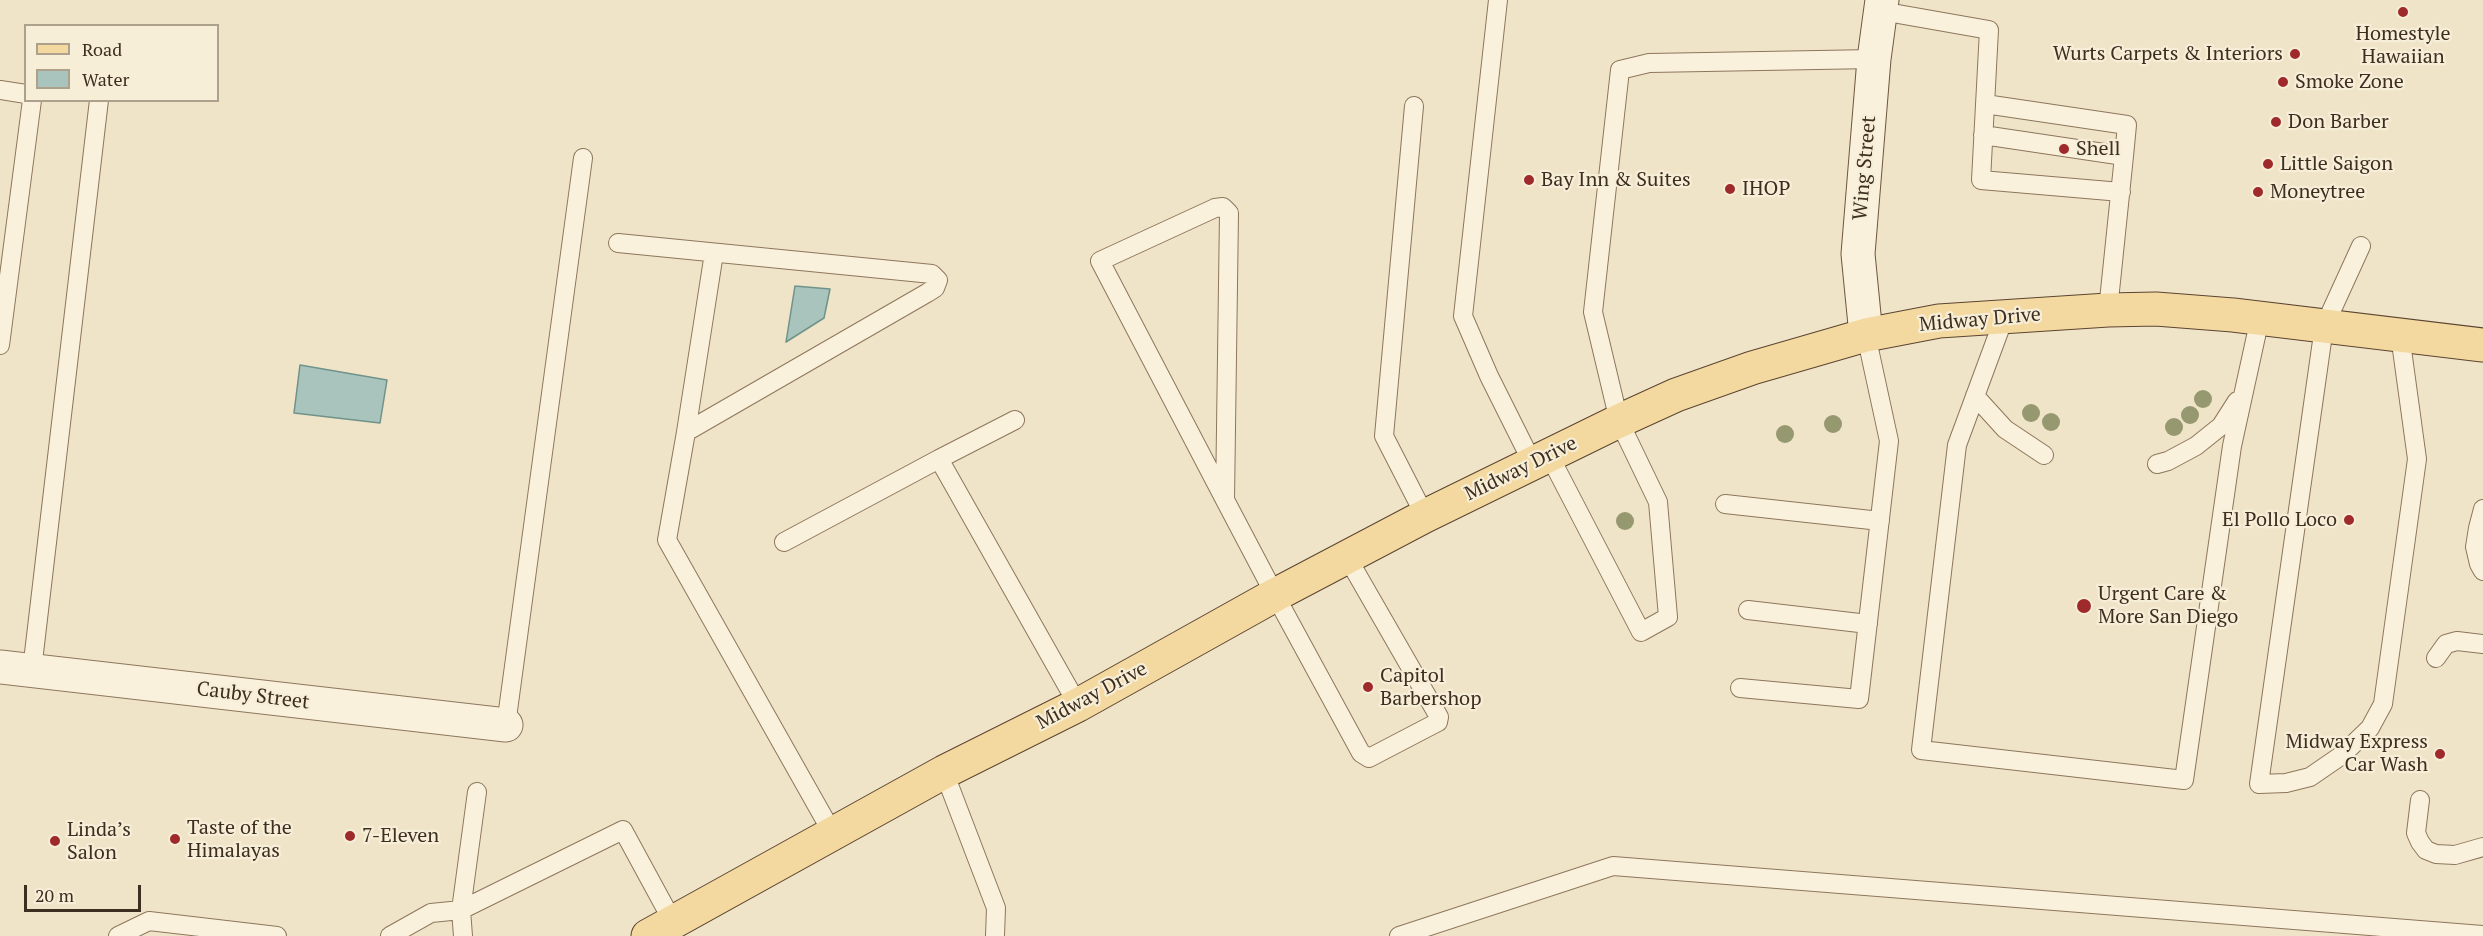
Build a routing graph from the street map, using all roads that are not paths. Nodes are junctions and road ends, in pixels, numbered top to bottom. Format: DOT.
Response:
graph roads {
  1 [pos="1498,0"];
  2 [pos="1882,5"];
  3 [pos="1874,59"];
  4 [pos="0,90"];
  5 [pos="24,94"];
  6 [pos="32,102"];
  7 [pos="99,102"];
  8 [pos="1985,104"];
  9 [pos="1414,106"];
  10 [pos="1983,135"];
  11 [pos="2124,156"];
  12 [pos="583,158"];
  13 [pos="2121,192"];
  14 [pos="618,243"];
  15 [pos="2361,246"];
  16 [pos="714,253"];
  17 [pos="5,275"];
  18 [pos="2108,310"];
  19 [pos="2004,318"];
  20 [pos="2260,318"];
  21 [pos="2324,327"];
  22 [pos="1866,335"];
  23 [pos="2400,335"];
  24 [pos="0,345"];
  25 [pos="2483,345"];
  26 [pos="2243,392"];
  27 [pos="1975,396"];
  28 [pos="1015,420"];
  29 [pos="1619,421"];
  30 [pos="686,432"];
  31 [pos="2044,455"];
  32 [pos="939,459"];
  33 [pos="1541,459"];
  34 [pos="2157,464"];
  35 [pos="1225,500"];
  36 [pos="1725,504"];
  37 [pos="1425,516"];
  38 [pos="2481,517"];
  39 [pos="1880,521"];
  40 [pos="784,542"];
  41 [pos="2483,548"];
  42 [pos="1347,557"];
  43 [pos="2483,571"];
  44 [pos="1275,595"];
  45 [pos="1748,610"];
  46 [pos="1868,624"];
  47 [pos="2483,644"];
  48 [pos="2436,658"];
  49 [pos="0,667"];
  50 [pos="32,670"];
  51 [pos="1740,688"];
  52 [pos="1078,705"];
  53 [pos="506,725"];
  54 [pos="944,772"];
  55 [pos="477,792"];
  56 [pos="2420,800"];
  57 [pos="833,834"];
  58 [pos="2483,847"];
  59 [pos="461,910"];
  60 [pos="660,929"];
  61 [pos="2483,935"];
  62 [pos="118,936"];
  63 [pos="277,936"];
  64 [pos="390,936"];
  65 [pos="463,936"];
  66 [pos="994,936"];
  67 [pos="1399,936"];
  1 -- 33 [label="lane"];
  2 -- 3 [label="street, Wing Street"];
  2 -- 8 [label="lane"];
  3 -- 22 [label="street, Wing Street"];
  3 -- 29 [label="lane"];
  4 -- 5 [label="lane"];
  6 -- 17 [label="lane"];
  7 -- 50 [label="lane"];
  8 -- 10 [label="lane"];
  8 -- 11 [label="lane"];
  9 -- 37 [label="lane"];
  10 -- 11 [label="lane"];
  10 -- 13 [label="lane"];
  11 -- 13 [label="lane"];
  12 -- 53 [label="lane"];
  13 -- 18 [label="lane"];
  14 -- 16 [label="lane"];
  15 -- 21 [label="lane"];
  16 -- 30 [label="lane"];
  16 -- 30 [label="lane"];
  17 -- 24 [label="lane"];
  18 -- 19 [label="main road, Midway Drive"];
  18 -- 20 [label="main road, Midway Drive"];
  19 -- 22 [label="main road, Midway Drive"];
  19 -- 27 [label="lane"];
  20 -- 21 [label="main road, Midway Drive"];
  20 -- 26 [label="lane"];
  21 -- 23 [label="main road, Midway Drive"];
  21 -- 23 [label="lane"];
  22 -- 29 [label="main road, Midway Drive"];
  22 -- 39 [label="lane"];
  23 -- 25 [label="main road, Midway Drive"];
  26 -- 27 [label="lane"];
  26 -- 34 [label="lane"];
  27 -- 31 [label="lane"];
  28 -- 32 [label="lane"];
  29 -- 33 [label="main road, Midway Drive"];
  29 -- 33 [label="lane"];
  30 -- 57 [label="lane"];
  32 -- 40 [label="lane"];
  32 -- 52 [label="lane"];
  33 -- 37 [label="main road, Midway Drive"];
  35 -- 35 [label="lane"];
  35 -- 44 [label="lane"];
  36 -- 39 [label="lane"];
  37 -- 42 [label="main road, Midway Drive"];
  38 -- 41 [label="lane"];
  38 -- 43 [label="lane"];
  39 -- 46 [label="lane"];
  42 -- 44 [label="main road, Midway Drive"];
  42 -- 44 [label="lane"];
  44 -- 52 [label="main road, Midway Drive"];
  45 -- 46 [label="lane"];
  46 -- 51 [label="lane"];
  47 -- 48 [label="lane"];
  49 -- 50 [label="street, Cauby Street"];
  50 -- 53 [label="street, Cauby Street"];
  52 -- 54 [label="main road, Midway Drive"];
  54 -- 57 [label="main road, Midway Drive"];
  54 -- 66 [label="lane"];
  55 -- 59 [label="lane"];
  56 -- 58 [label="lane"];
  57 -- 60 [label="main road, Midway Drive"];
  59 -- 60 [label="lane"];
  59 -- 64 [label="lane"];
  59 -- 65 [label="lane"];
  61 -- 67 [label="lane"];
  62 -- 63 [label="lane"];
}
